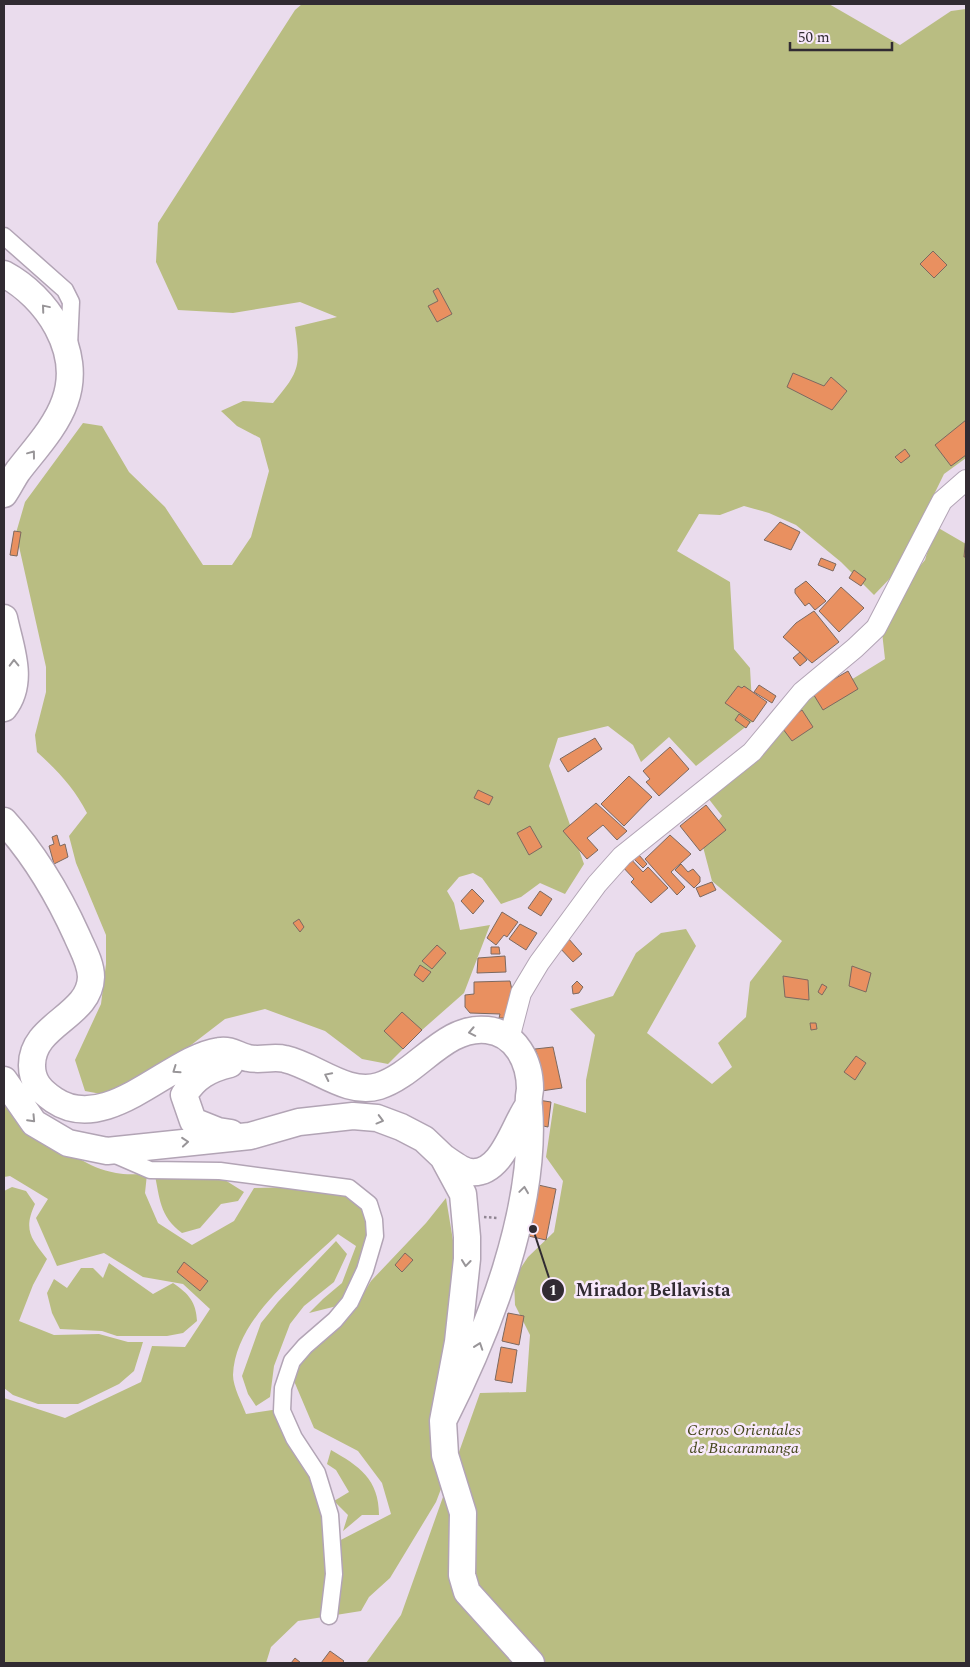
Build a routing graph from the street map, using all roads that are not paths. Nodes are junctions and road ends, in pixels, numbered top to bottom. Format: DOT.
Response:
graph roads {
  1 [pos="4,236"];
  2 [pos="4,274"];
  3 [pos="68,358"];
  4 [pos="966,480"];
  5 [pos="4,494"];
  6 [pos="4,618"];
  7 [pos="4,708"];
  8 [pos="4,821"];
  9 [pos="509,1039"];
  10 [pos="248,1058"];
  11 [pos="4,1080"];
  12 [pos="528,1105"];
  13 [pos="250,1136"];
  14 [pos="107,1151"];
  15 [pos="443,1157"];
  16 [pos="443,1422"];
  17 [pos="329,1616"];
  18 [pos="531,1663"];
  1 -- 3 [label="street"];
  3 -- 2 [label="highway, one-way"];
  5 -- 3 [label="highway, one-way"];
  4 -- 9 [label="street"];
  7 -- 6 [label="highway, one-way"];
  10 -- 8 [label="highway, one-way"];
  9 -- 10 [label="highway, one-way"];
  9 -- 12 [label="highway"];
  10 -- 13 [label="highway"];
  11 -- 14 [label="highway, one-way"];
  12 -- 15 [label="highway"];
  16 -- 12 [label="highway, one-way"];
  14 -- 13 [label="highway, one-way"];
  13 -- 15 [label="highway, one-way"];
  14 -- 17 [label="street"];
  15 -- 16 [label="highway, one-way"];
  16 -- 18 [label="highway"];
}
